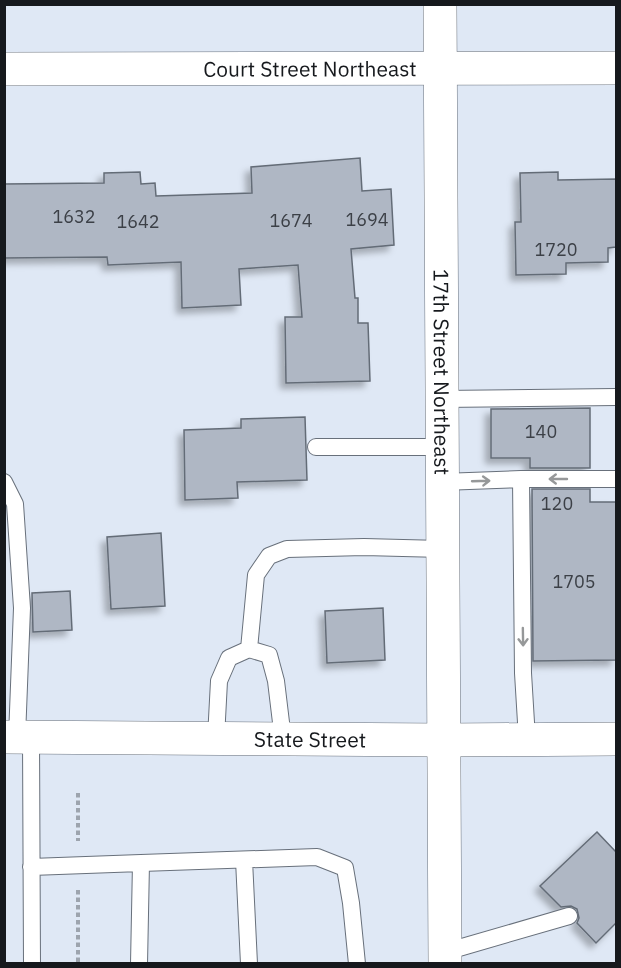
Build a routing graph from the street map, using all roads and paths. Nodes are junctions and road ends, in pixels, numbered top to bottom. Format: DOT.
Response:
graph roads {
  1 [pos="440,4"];
  2 [pos="616,68"];
  3 [pos="4,69"];
  4 [pos="441,69"];
  5 [pos="616,397"];
  6 [pos="441,399"];
  7 [pos="316,447"];
  8 [pos="441,447"];
  9 [pos="521,479"];
  10 [pos="616,479"];
  11 [pos="4,482"];
  12 [pos="442,482"];
  13 [pos="442,549"];
  14 [pos="249,650"];
  15 [pos="17,737"];
  16 [pos="216,738"];
  17 [pos="282,739"];
  18 [pos="527,739"];
  19 [pos="616,739"];
  20 [pos="444,740"];
  21 [pos="244,860"];
  22 [pos="141,862"];
  23 [pos="31,867"];
  24 [pos="569,916"];
  25 [pos="445,958"];
  26 [pos="32,963"];
  27 [pos="139,963"];
  28 [pos="249,963"];
  29 [pos="357,963"];
  1 -- 4 [label="main road, 17th Street Northeast"];
  2 -- 4 [label="main road, Court Street Northeast"];
  3 -- 4 [label="main road, Court Street Northeast"];
  4 -- 6 [label="main road, 17th Street Northeast"];
  5 -- 6 [label="lane"];
  6 -- 8 [label="main road, 17th Street Northeast"];
  7 -- 8 [label="lane"];
  8 -- 12 [label="main road, 17th Street Northeast"];
  10 -- 9 [label="lane, one-way"];
  12 -- 9 [label="lane, one-way"];
  9 -- 18 [label="lane, one-way"];
  11 -- 15 [label="lane"];
  12 -- 13 [label="main road, 17th Street Northeast"];
  13 -- 14 [label="lane"];
  13 -- 20 [label="main road, 17th Street Northeast"];
  14 -- 16 [label="lane"];
  14 -- 17 [label="lane"];
  15 -- 16 [label="main road, State Street"];
  15 -- 23 [label="lane"];
  16 -- 17 [label="main road, State Street"];
  17 -- 20 [label="main road, State Street"];
  18 -- 19 [label="main road, State Street"];
  18 -- 20 [label="main road, State Street"];
  20 -- 25 [label="main road, 17th Street Northeast"];
  21 -- 22 [label="lane"];
  21 -- 28 [label="lane"];
  21 -- 29 [label="lane"];
  22 -- 23 [label="lane"];
  22 -- 27 [label="lane"];
  23 -- 26 [label="lane"];
  24 -- 25 [label="lane"];
}
